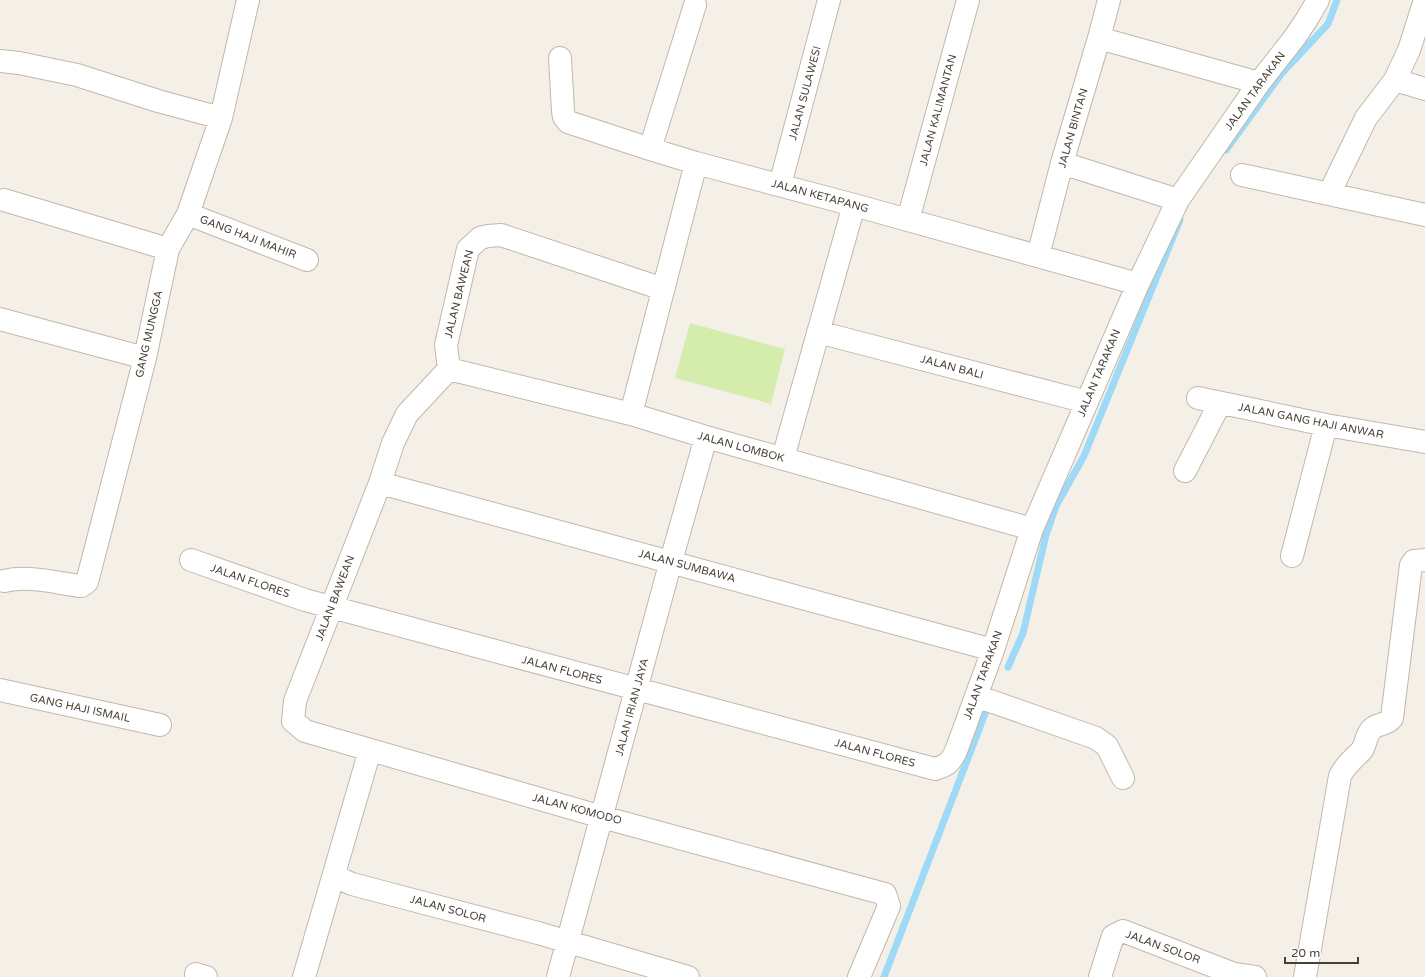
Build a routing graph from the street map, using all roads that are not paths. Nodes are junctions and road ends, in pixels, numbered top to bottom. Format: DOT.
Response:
graph roads {
  1 [pos="248,0"];
  2 [pos="829,0"];
  3 [pos="968,0"];
  4 [pos="1109,0"];
  5 [pos="1318,0"];
  6 [pos="1425,0"];
  7 [pos="695,5"];
  8 [pos="1099,38"];
  9 [pos="560,58"];
  10 [pos="0,61"];
  11 [pos="1395,80"];
  12 [pos="1258,83"];
  13 [pos="1425,89"];
  14 [pos="221,118"];
  15 [pos="650,149"];
  16 [pos="696,163"];
  17 [pos="1062,163"];
  18 [pos="1242,175"];
  19 [pos="780,185"];
  20 [pos="1330,194"];
  21 [pos="4,200"];
  22 [pos="1178,200"];
  23 [pos="854,205"];
  24 [pos="188,214"];
  25 [pos="1425,215"];
  26 [pos="908,220"];
  27 [pos="168,249"];
  28 [pos="1038,256"];
  29 [pos="307,260"];
  30 [pos="1138,284"];
  31 [pos="663,289"];
  32 [pos="0,320"];
  33 [pos="818,332"];
  34 [pos="145,358"];
  35 [pos="449,368"];
  36 [pos="1198,398"];
  37 [pos="1087,402"];
  38 [pos="1220,403"];
  39 [pos="631,414"];
  40 [pos="1326,425"];
  41 [pos="706,437"];
  42 [pos="1425,442"];
  43 [pos="783,458"];
  44 [pos="1185,471"];
  45 [pos="380,483"];
  46 [pos="1032,529"];
  47 [pos="1292,556"];
  48 [pos="191,560"];
  49 [pos="1425,560"];
  50 [pos="671,561"];
  51 [pos="1,582"];
  52 [pos="331,607"];
  53 [pos="993,650"];
  54 [pos="0,690"];
  55 [pos="636,690"];
  56 [pos="976,696"];
  57 [pos="295,701"];
  58 [pos="160,725"];
  59 [pos="370,750"];
  60 [pos="935,769"];
  61 [pos="1123,778"];
  62 [pos="602,817"];
  63 [pos="334,876"];
  64 [pos="567,942"];
  65 [pos="1241,976"];
  66 [pos="304,977"];
  67 [pos="558,977"];
  68 [pos="688,977"];
  69 [pos="859,977"];
  70 [pos="1100,977"];
  71 [pos="1305,977"];
  1 -- 14 [label="street, GANG MUNGGA"];
  2 -- 19 [label="street, JALAN SULAWESI"];
  3 -- 26 [label="street, JALAN KALIMANTAN"];
  4 -- 8 [label="street, JALAN BINTAN"];
  5 -- 12 [label="street, JALAN TARAKAN"];
  6 -- 11 [label="street"];
  7 -- 15 [label="street"];
  8 -- 12 [label="street"];
  8 -- 17 [label="street, JALAN BINTAN"];
  9 -- 15 [label="street, JALAN KETAPANG"];
  10 -- 14 [label="street"];
  11 -- 13 [label="street"];
  11 -- 20 [label="street"];
  12 -- 22 [label="street, JALAN TARAKAN"];
  14 -- 24 [label="street, GANG MUNGGA"];
  15 -- 16 [label="street, JALAN KETAPANG"];
  16 -- 19 [label="street, JALAN KETAPANG"];
  16 -- 31 [label="street"];
  17 -- 22 [label="street"];
  17 -- 28 [label="street, JALAN BINTAN"];
  18 -- 20 [label="street"];
  19 -- 23 [label="street, JALAN KETAPANG"];
  20 -- 25 [label="street"];
  21 -- 27 [label="street"];
  22 -- 30 [label="street, JALAN TARAKAN"];
  23 -- 26 [label="street, JALAN KETAPANG"];
  23 -- 33 [label="street"];
  24 -- 27 [label="street, GANG MUNGGA"];
  24 -- 29 [label="street, GANG HAJI MAHIR"];
  26 -- 28 [label="street, JALAN KETAPANG"];
  27 -- 34 [label="street, GANG MUNGGA"];
  28 -- 30 [label="street, JALAN KETAPANG"];
  30 -- 37 [label="street, JALAN TARAKAN"];
  31 -- 35 [label="street, JALAN BAWEAN"];
  31 -- 39 [label="street"];
  32 -- 34 [label="street"];
  33 -- 37 [label="street, JALAN BALI"];
  33 -- 43 [label="street"];
  34 -- 51 [label="street, GANG MUNGGA"];
  35 -- 39 [label="street, JALAN LOMBOK"];
  35 -- 45 [label="street, JALAN BAWEAN"];
  36 -- 38 [label="street, JALAN GANG HAJI ANWAR"];
  37 -- 46 [label="street, JALAN TARAKAN"];
  38 -- 40 [label="street, JALAN GANG HAJI ANWAR"];
  38 -- 44 [label="street"];
  39 -- 41 [label="street, JALAN LOMBOK"];
  40 -- 42 [label="street, JALAN GANG HAJI ANWAR"];
  40 -- 47 [label="street"];
  41 -- 43 [label="street, JALAN LOMBOK"];
  41 -- 50 [label="street, JALAN IRIAN JAYA"];
  43 -- 46 [label="street, JALAN LOMBOK"];
  45 -- 50 [label="street, JALAN SUMBAWA"];
  45 -- 52 [label="street, JALAN BAWEAN"];
  46 -- 53 [label="street, JALAN TARAKAN"];
  48 -- 52 [label="street, JALAN FLORES"];
  49 -- 71 [label="street"];
  50 -- 53 [label="street, JALAN SUMBAWA"];
  50 -- 55 [label="street, JALAN IRIAN JAYA"];
  52 -- 55 [label="street, JALAN FLORES"];
  52 -- 57 [label="street, JALAN BAWEAN"];
  53 -- 56 [label="street, JALAN TARAKAN"];
  54 -- 58 [label="street, GANG HAJI ISMAIL"];
  55 -- 60 [label="street, JALAN FLORES"];
  55 -- 62 [label="street, JALAN IRIAN JAYA"];
  56 -- 60 [label="street, JALAN TARAKAN"];
  56 -- 61 [label="street"];
  57 -- 59 [label="street, JALAN KOMODO"];
  59 -- 62 [label="street, JALAN KOMODO"];
  59 -- 63 [label="street"];
  62 -- 64 [label="street, JALAN IRIAN JAYA"];
  62 -- 69 [label="street, JALAN KOMODO"];
  63 -- 64 [label="street, JALAN SOLOR"];
  63 -- 66 [label="street"];
  64 -- 67 [label="street, JALAN IRIAN JAYA"];
  64 -- 68 [label="street, JALAN SOLOR"];
  65 -- 70 [label="street, JALAN SOLOR"];
}
